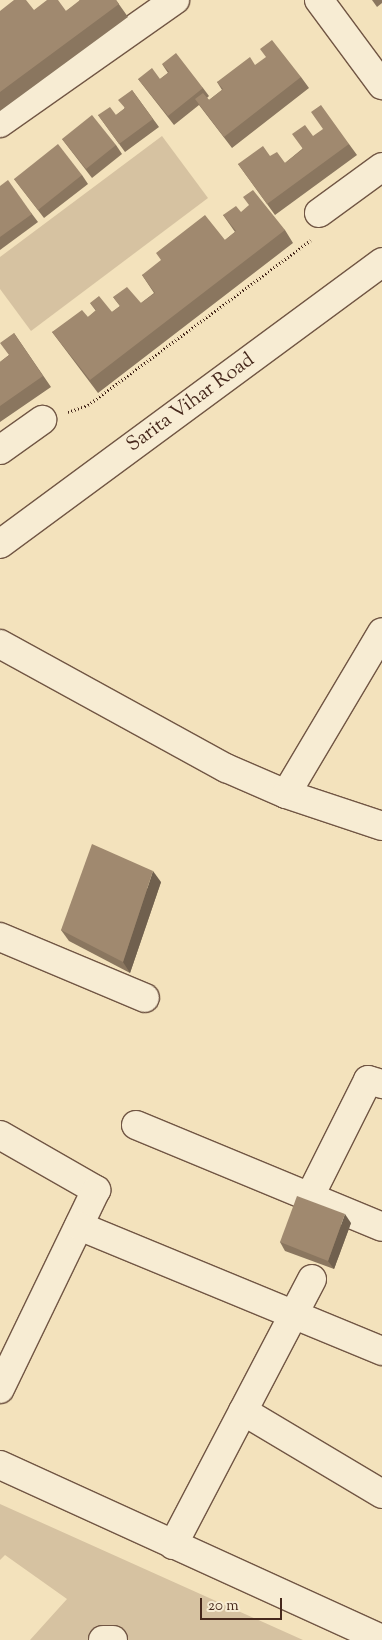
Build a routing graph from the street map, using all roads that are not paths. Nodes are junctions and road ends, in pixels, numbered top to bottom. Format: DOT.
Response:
graph roads {
  1 [pos="175,0"];
  2 [pos="319,0"];
  3 [pos="382,85"];
  4 [pos="0,123"];
  5 [pos="382,167"];
  6 [pos="319,214"];
  7 [pos="382,262"];
  8 [pos="42,420"];
  9 [pos="0,450"];
  10 [pos="0,544"];
  11 [pos="382,632"];
  12 [pos="0,644"];
  13 [pos="286,794"];
  14 [pos="382,826"];
  15 [pos="0,937"];
  16 [pos="145,998"];
  17 [pos="382,1084"];
  18 [pos="136,1125"];
  19 [pos="0,1135"];
  20 [pos="309,1198"];
  21 [pos="79,1226"];
  22 [pos="382,1227"];
  23 [pos="312,1279"];
  24 [pos="292,1316"];
  25 [pos="382,1352"];
  26 [pos="0,1389"];
  27 [pos="243,1411"];
  28 [pos="0,1465"];
  29 [pos="382,1494"];
  30 [pos="173,1545"];
  31 [pos="382,1638"];
  32 [pos="103,1640"];
  33 [pos="113,1640"];
  1 -- 4 [label="street"];
  2 -- 3 [label="street"];
  5 -- 6 [label="street"];
  7 -- 10 [label="street, Sarita Vihar Road"];
  8 -- 9 [label="street"];
  11 -- 13 [label="street"];
  12 -- 13 [label="street"];
  13 -- 14 [label="street"];
  15 -- 16 [label="street"];
  17 -- 20 [label="street"];
  18 -- 20 [label="street"];
  19 -- 21 [label="street"];
  20 -- 22 [label="street"];
  21 -- 24 [label="street"];
  21 -- 26 [label="street"];
  23 -- 24 [label="street"];
  24 -- 25 [label="street"];
  24 -- 27 [label="street"];
  27 -- 29 [label="street"];
  27 -- 30 [label="street"];
  28 -- 30 [label="street"];
  30 -- 31 [label="street"];
  32 -- 33 [label="street"];
}
